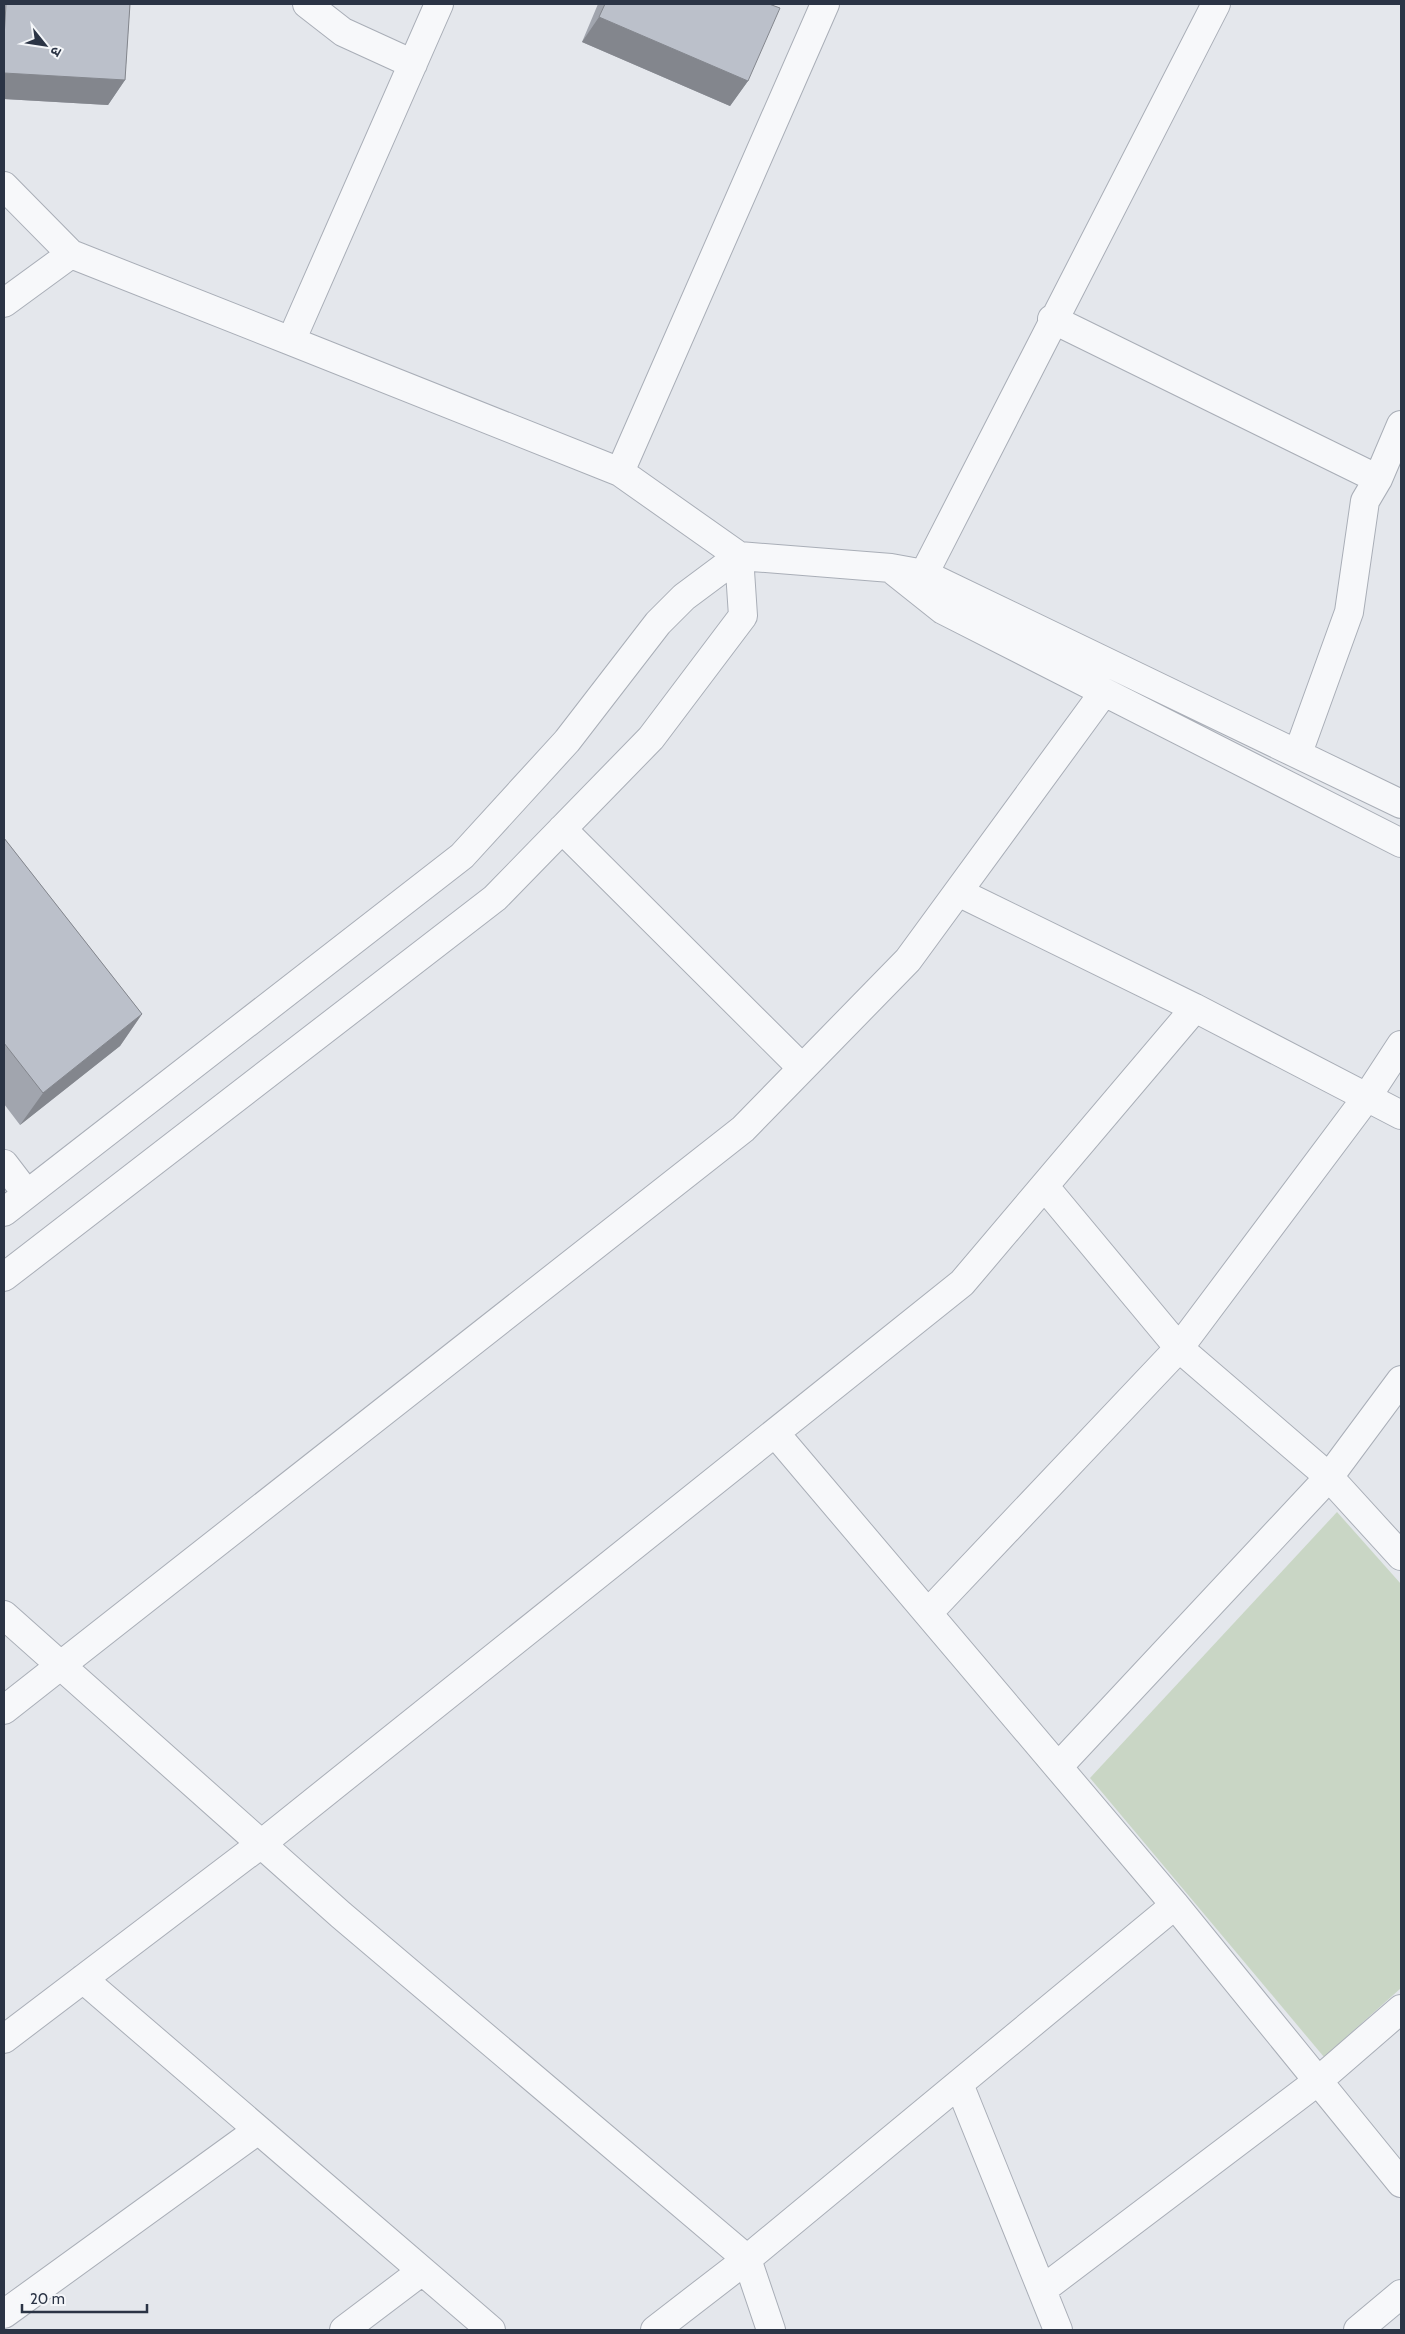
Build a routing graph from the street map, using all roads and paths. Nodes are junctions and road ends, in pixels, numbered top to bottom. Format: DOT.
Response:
graph roads {
  1 [pos="307,4"];
  2 [pos="439,4"];
  3 [pos="825,4"];
  4 [pos="1216,4"];
  5 [pos="412,64"];
  6 [pos="4,186"];
  7 [pos="70,254"];
  8 [pos="4,303"];
  9 [pos="1052,319"];
  10 [pos="291,341"];
  11 [pos="1401,425"];
  12 [pos="620,472"];
  13 [pos="1378,479"];
  14 [pos="739,556"];
  15 [pos="891,568"];
  16 [pos="924,574"];
  17 [pos="1104,692"];
  18 [pos="1298,753"];
  19 [pos="1401,804"];
  20 [pos="562,829"];
  21 [pos="1401,843"];
  22 [pos="958,892"];
  23 [pos="1195,1008"];
  24 [pos="1401,1045"];
  25 [pos="802,1068"];
  26 [pos="1366,1097"];
  27 [pos="1401,1115"];
  28 [pos="4,1164"];
  29 [pos="1045,1187"];
  30 [pos="27,1194"];
  31 [pos="4,1212"];
  32 [pos="4,1278"];
  33 [pos="1179,1348"];
  34 [pos="1401,1380"];
  35 [pos="775,1433"];
  36 [pos="1330,1477"];
  37 [pos="1401,1556"];
  38 [pos="928,1613"];
  39 [pos="4,1615"];
  40 [pos="60,1665"];
  41 [pos="4,1710"];
  42 [pos="1058,1767"];
  43 [pos="261,1844"];
  44 [pos="1175,1905"];
  45 [pos="83,1979"];
  46 [pos="1401,2009"];
  47 [pos="4,2039"];
  48 [pos="1318,2081"];
  49 [pos="959,2084"];
  50 [pos="258,2130"];
  51 [pos="1401,2183"];
  52 [pos="747,2259"];
  53 [pos="422,2271"];
  54 [pos="1042,2290"];
  55 [pos="1401,2294"];
  56 [pos="4,2314"];
  57 [pos="344,2330"];
  58 [pos="491,2330"];
  59 [pos="655,2330"];
  60 [pos="771,2330"];
  61 [pos="1058,2330"];
  62 [pos="1358,2330"];
  1 -- 5 [label="street"];
  2 -- 5 [label="street"];
  3 -- 12 [label="street"];
  4 -- 9 [label="street"];
  5 -- 10 [label="street"];
  6 -- 7 [label="street"];
  7 -- 8 [label="street"];
  7 -- 10 [label="street"];
  9 -- 13 [label="street"];
  9 -- 16 [label="street"];
  10 -- 12 [label="street"];
  11 -- 13 [label="street"];
  12 -- 14 [label="street"];
  13 -- 18 [label="street"];
  14 -- 15 [label="street"];
  14 -- 20 [label="street"];
  14 -- 30 [label="street"];
  15 -- 16 [label="street"];
  15 -- 17 [label="street"];
  16 -- 18 [label="street"];
  17 -- 21 [label="street"];
  17 -- 22 [label="street"];
  18 -- 19 [label="street"];
  20 -- 25 [label="street"];
  20 -- 32 [label="street"];
  22 -- 23 [label="street"];
  22 -- 25 [label="street"];
  23 -- 26 [label="street"];
  23 -- 29 [label="street"];
  24 -- 26 [label="street"];
  25 -- 40 [label="street"];
  26 -- 27 [label="street"];
  26 -- 33 [label="street"];
  28 -- 30 [label="street"];
  29 -- 33 [label="street"];
  29 -- 35 [label="street"];
  30 -- 31 [label="street"];
  33 -- 36 [label="street"];
  33 -- 38 [label="street"];
  34 -- 36 [label="street"];
  35 -- 38 [label="street"];
  35 -- 43 [label="street"];
  36 -- 37 [label="street"];
  36 -- 42 [label="street"];
  38 -- 42 [label="street"];
  39 -- 40 [label="street"];
  40 -- 41 [label="street"];
  40 -- 43 [label="street"];
  42 -- 44 [label="street"];
  43 -- 45 [label="street"];
  43 -- 52 [label="street"];
  44 -- 48 [label="street"];
  44 -- 49 [label="street"];
  45 -- 47 [label="street"];
  45 -- 50 [label="street"];
  46 -- 48 [label="street"];
  48 -- 51 [label="street"];
  48 -- 54 [label="street"];
  49 -- 52 [label="street"];
  49 -- 54 [label="street"];
  50 -- 53 [label="street"];
  50 -- 56 [label="street"];
  52 -- 59 [label="street"];
  52 -- 60 [label="street"];
  53 -- 57 [label="street"];
  53 -- 58 [label="street"];
  54 -- 61 [label="street"];
  55 -- 62 [label="street"];
}
